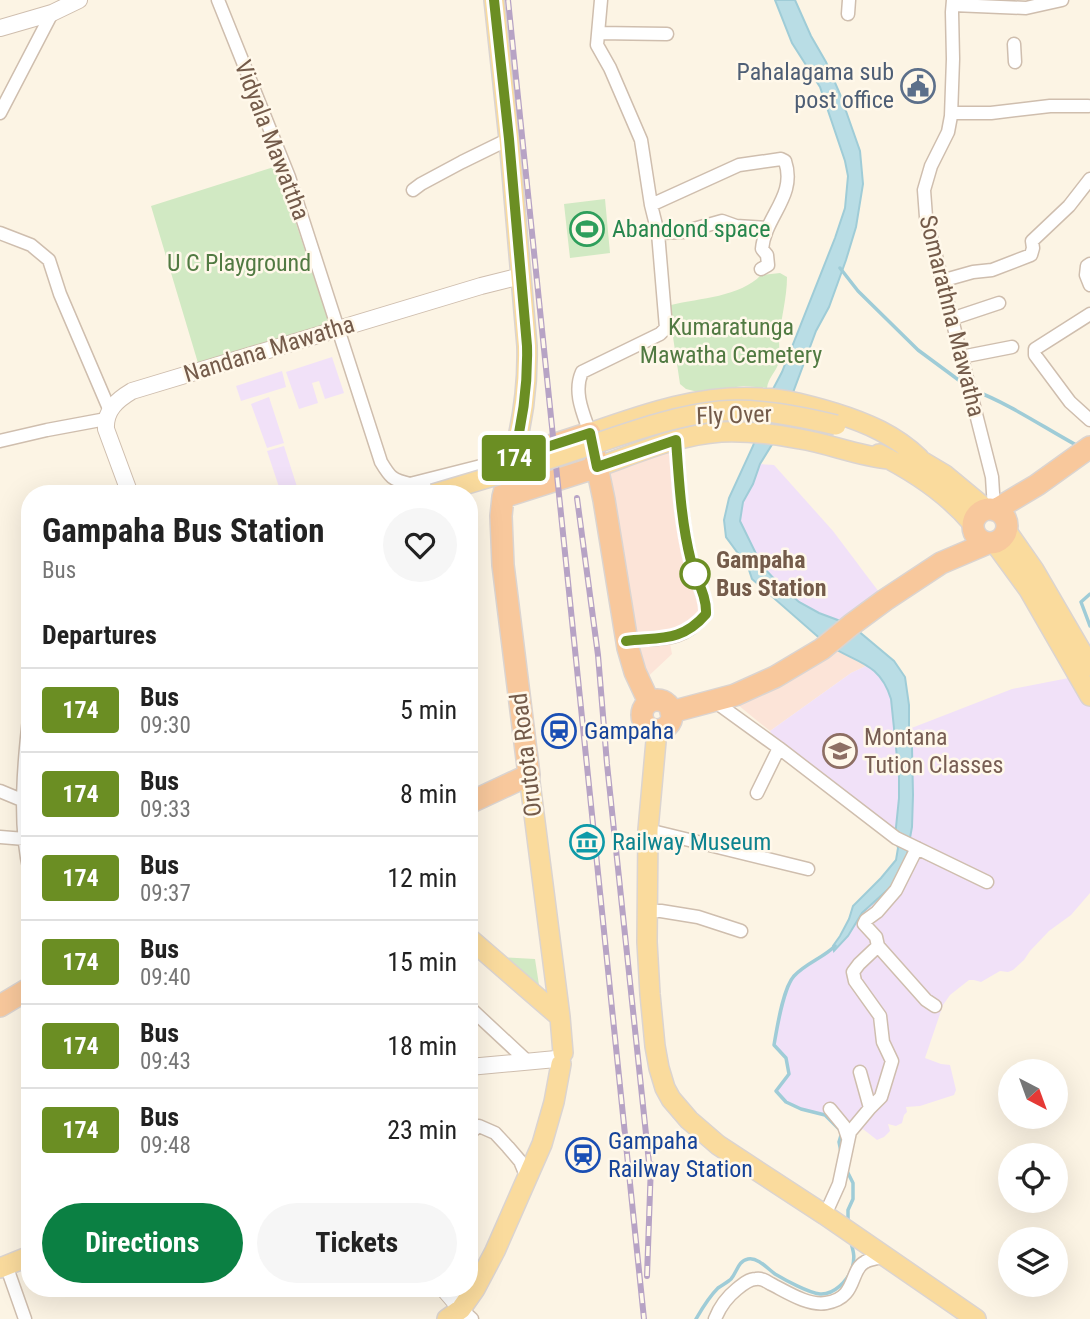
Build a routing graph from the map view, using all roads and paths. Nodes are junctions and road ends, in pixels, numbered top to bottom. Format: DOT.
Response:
graph roads {
  1 [pos="79,0"];
  2 [pos="218,0"];
  3 [pos="494,0"];
  4 [pos="601,0"];
  5 [pos="849,0"];
  6 [pos="1062,0"];
  7 [pos="953,3"];
  8 [pos="52,13"];
  9 [pos="848,14"];
  10 [pos="0,27"];
  11 [pos="597,33"];
  12 [pos="667,34"];
  13 [pos="1014,44"];
  14 [pos="1015,62"];
  15 [pos="1088,106"];
  16 [pos="0,113"];
  17 [pos="951,113"];
  18 [pos="509,139"];
  19 [pos="1090,178"];
  20 [pos="413,190"];
  21 [pos="651,205"];
  22 [pos="767,228"];
  23 [pos="0,233"];
  24 [pos="658,233"];
  25 [pos="1090,264"];
  26 [pos="761,269"];
  27 [pos="521,276"];
  28 [pos="941,281"];
  29 [pos="1090,285"];
  30 [pos="999,303"];
  31 [pos="1090,314"];
  32 [pos="951,319"];
  33 [pos="337,329"];
  34 [pos="1012,347"];
  35 [pos="961,358"];
  36 [pos="108,415"];
  37 [pos="1090,421"];
  38 [pos="834,430"];
  39 [pos="590,433"];
  40 [pos="676,440"];
  41 [pos="0,441"];
  42 [pos="1088,448"];
  43 [pos="513,458"];
  44 [pos="919,458"];
  45 [pos="889,459"];
  46 [pos="597,467"];
  47 [pos="127,485"];
  48 [pos="463,485"];
  49 [pos="478,492"];
  50 [pos="503,496"];
  51 [pos="991,524"];
  52 [pos="626,641"];
  53 [pos="1090,666"];
  54 [pos="1090,696"];
  55 [pos="714,701"];
  56 [pos="649,702"];
  57 [pos="671,712"];
  58 [pos="657,730"];
  59 [pos="779,748"];
  60 [pos="529,775"];
  61 [pos="0,791"];
  62 [pos="757,793"];
  63 [pos="478,799"];
  64 [pos="21,800"];
  65 [pos="648,830"];
  66 [pos="21,833"];
  67 [pos="0,837"];
  68 [pos="913,846"];
  69 [pos="808,869"];
  70 [pos="987,881"];
  71 [pos="647,911"];
  72 [pos="741,931"];
  73 [pos="478,946"];
  74 [pos="878,946"];
  75 [pos="21,979"];
  76 [pos="0,992"];
  77 [pos="21,993"];
  78 [pos="0,1006"];
  79 [pos="935,1006"];
  80 [pos="478,1015"];
  81 [pos="560,1017"];
  82 [pos="560,1059"];
  83 [pos="527,1061"];
  84 [pos="478,1066"];
  85 [pos="860,1072"];
  86 [pos="870,1108"];
  87 [pos="830,1109"];
  88 [pos="478,1127"];
  89 [pos="848,1138"];
  90 [pos="527,1178"];
  91 [pos="825,1215"];
  92 [pos="886,1256"];
  93 [pos="21,1259"];
  94 [pos="3,1267"];
  95 [pos="478,1283"];
  96 [pos="448,1297"];
  97 [pos="471,1297"];
  98 [pos="460,1316"];
  99 [pos="25,1319"];
  100 [pos="715,1319"];
  101 [pos="976,1319"];
  1 -- 8 [label="street"];
  2 -- 33 [label="street, Vidyala Mawattha"];
  3 -- 18 [label="main road"];
  4 -- 11 [label="street"];
  5 -- 9 [label="street"];
  6 -- 7 [label="street"];
  7 -- 17 [label="street, Somarathna Mawatha"];
  8 -- 10 [label="street"];
  8 -- 16 [label="street"];
  11 -- 12 [label="street"];
  11 -- 21 [label="street"];
  13 -- 14 [label="street"];
  15 -- 17 [label="street"];
  17 -- 28 [label="street, Somarathna Mawatha"];
  18 -- 20 [label="street"];
  18 -- 27 [label="main road"];
  19 -- 28 [label="street"];
  21 -- 22 [label="street"];
  21 -- 24 [label="street"];
  22 -- 24 [label="street"];
  22 -- 26 [label="street"];
  23 -- 36 [label="street"];
  24 -- 39 [label="street"];
  25 -- 29 [label="street"];
  27 -- 33 [label="street, Nandana Mawatha"];
  27 -- 43 [label="main road"];
  28 -- 32 [label="street, Somarathna Mawatha"];
  30 -- 32 [label="street"];
  31 -- 37 [label="street"];
  32 -- 35 [label="street, Somarathna Mawatha"];
  33 -- 36 [label="street, Nandana Mawatha"];
  33 -- 43 [label="street, Vidyala Mawattha"];
  34 -- 35 [label="street"];
  35 -- 51 [label="street, Somarathna Mawatha"];
  36 -- 41 [label="street"];
  36 -- 47 [label="street"];
  38 -- 44 [label="main road"];
  38 -- 45 [label="main road"];
  38 -- 48 [label="main road, Fly Over, bridge"];
  38 -- 49 [label="main road, Fly Over"];
  39 -- 43 [label="highway"];
  39 -- 44 [label="main road"];
  39 -- 46 [label="highway"];
  40 -- 45 [label="main road"];
  40 -- 46 [label="main road"];
  40 -- 52 [label="street"];
  42 -- 51 [label="highway"];
  43 -- 50 [label="highway, Orutota Road"];
  44 -- 51 [label="main road"];
  45 -- 51 [label="main road"];
  46 -- 50 [label="highway"];
  46 -- 52 [label="highway"];
  50 -- 60 [label="highway, Orutota Road"];
  51 -- 53 [label="main road"];
  51 -- 54 [label="main road"];
  51 -- 55 [label="highway"];
  52 -- 56 [label="highway"];
  55 -- 57 [label="highway"];
  55 -- 59 [label="street"];
  56 -- 57 [label="highway"];
  56 -- 58 [label="highway"];
  57 -- 58 [label="highway"];
  58 -- 65 [label="main road"];
  59 -- 62 [label="street"];
  59 -- 68 [label="street"];
  60 -- 63 [label="highway"];
  60 -- 81 [label="main road, Orutota Road"];
  61 -- 64 [label="street"];
  65 -- 69 [label="street"];
  65 -- 71 [label="main road"];
  66 -- 67 [label="street"];
  68 -- 70 [label="street"];
  68 -- 74 [label="street"];
  71 -- 72 [label="street"];
  71 -- 91 [label="main road"];
  73 -- 81 [label="main road"];
  74 -- 79 [label="street"];
  74 -- 86 [label="street"];
  75 -- 76 [label="highway"];
  77 -- 78 [label="highway"];
  80 -- 83 [label="street"];
  81 -- 82 [label="main road, Orutota Road"];
  82 -- 83 [label="street"];
  82 -- 90 [label="main road, Orutota Road"];
  83 -- 84 [label="street"];
  85 -- 86 [label="street"];
  86 -- 89 [label="street"];
  87 -- 89 [label="street"];
  88 -- 90 [label="street"];
  89 -- 91 [label="street"];
  90 -- 95 [label="main road, Orutota Road"];
  91 -- 92 [label="main road"];
  92 -- 100 [label="street"];
  92 -- 101 [label="main road"];
  93 -- 94 [label="main road"];
  94 -- 99 [label="street"];
  96 -- 98 [label="street"];
  97 -- 98 [label="main road, Orutota Road"];
}
